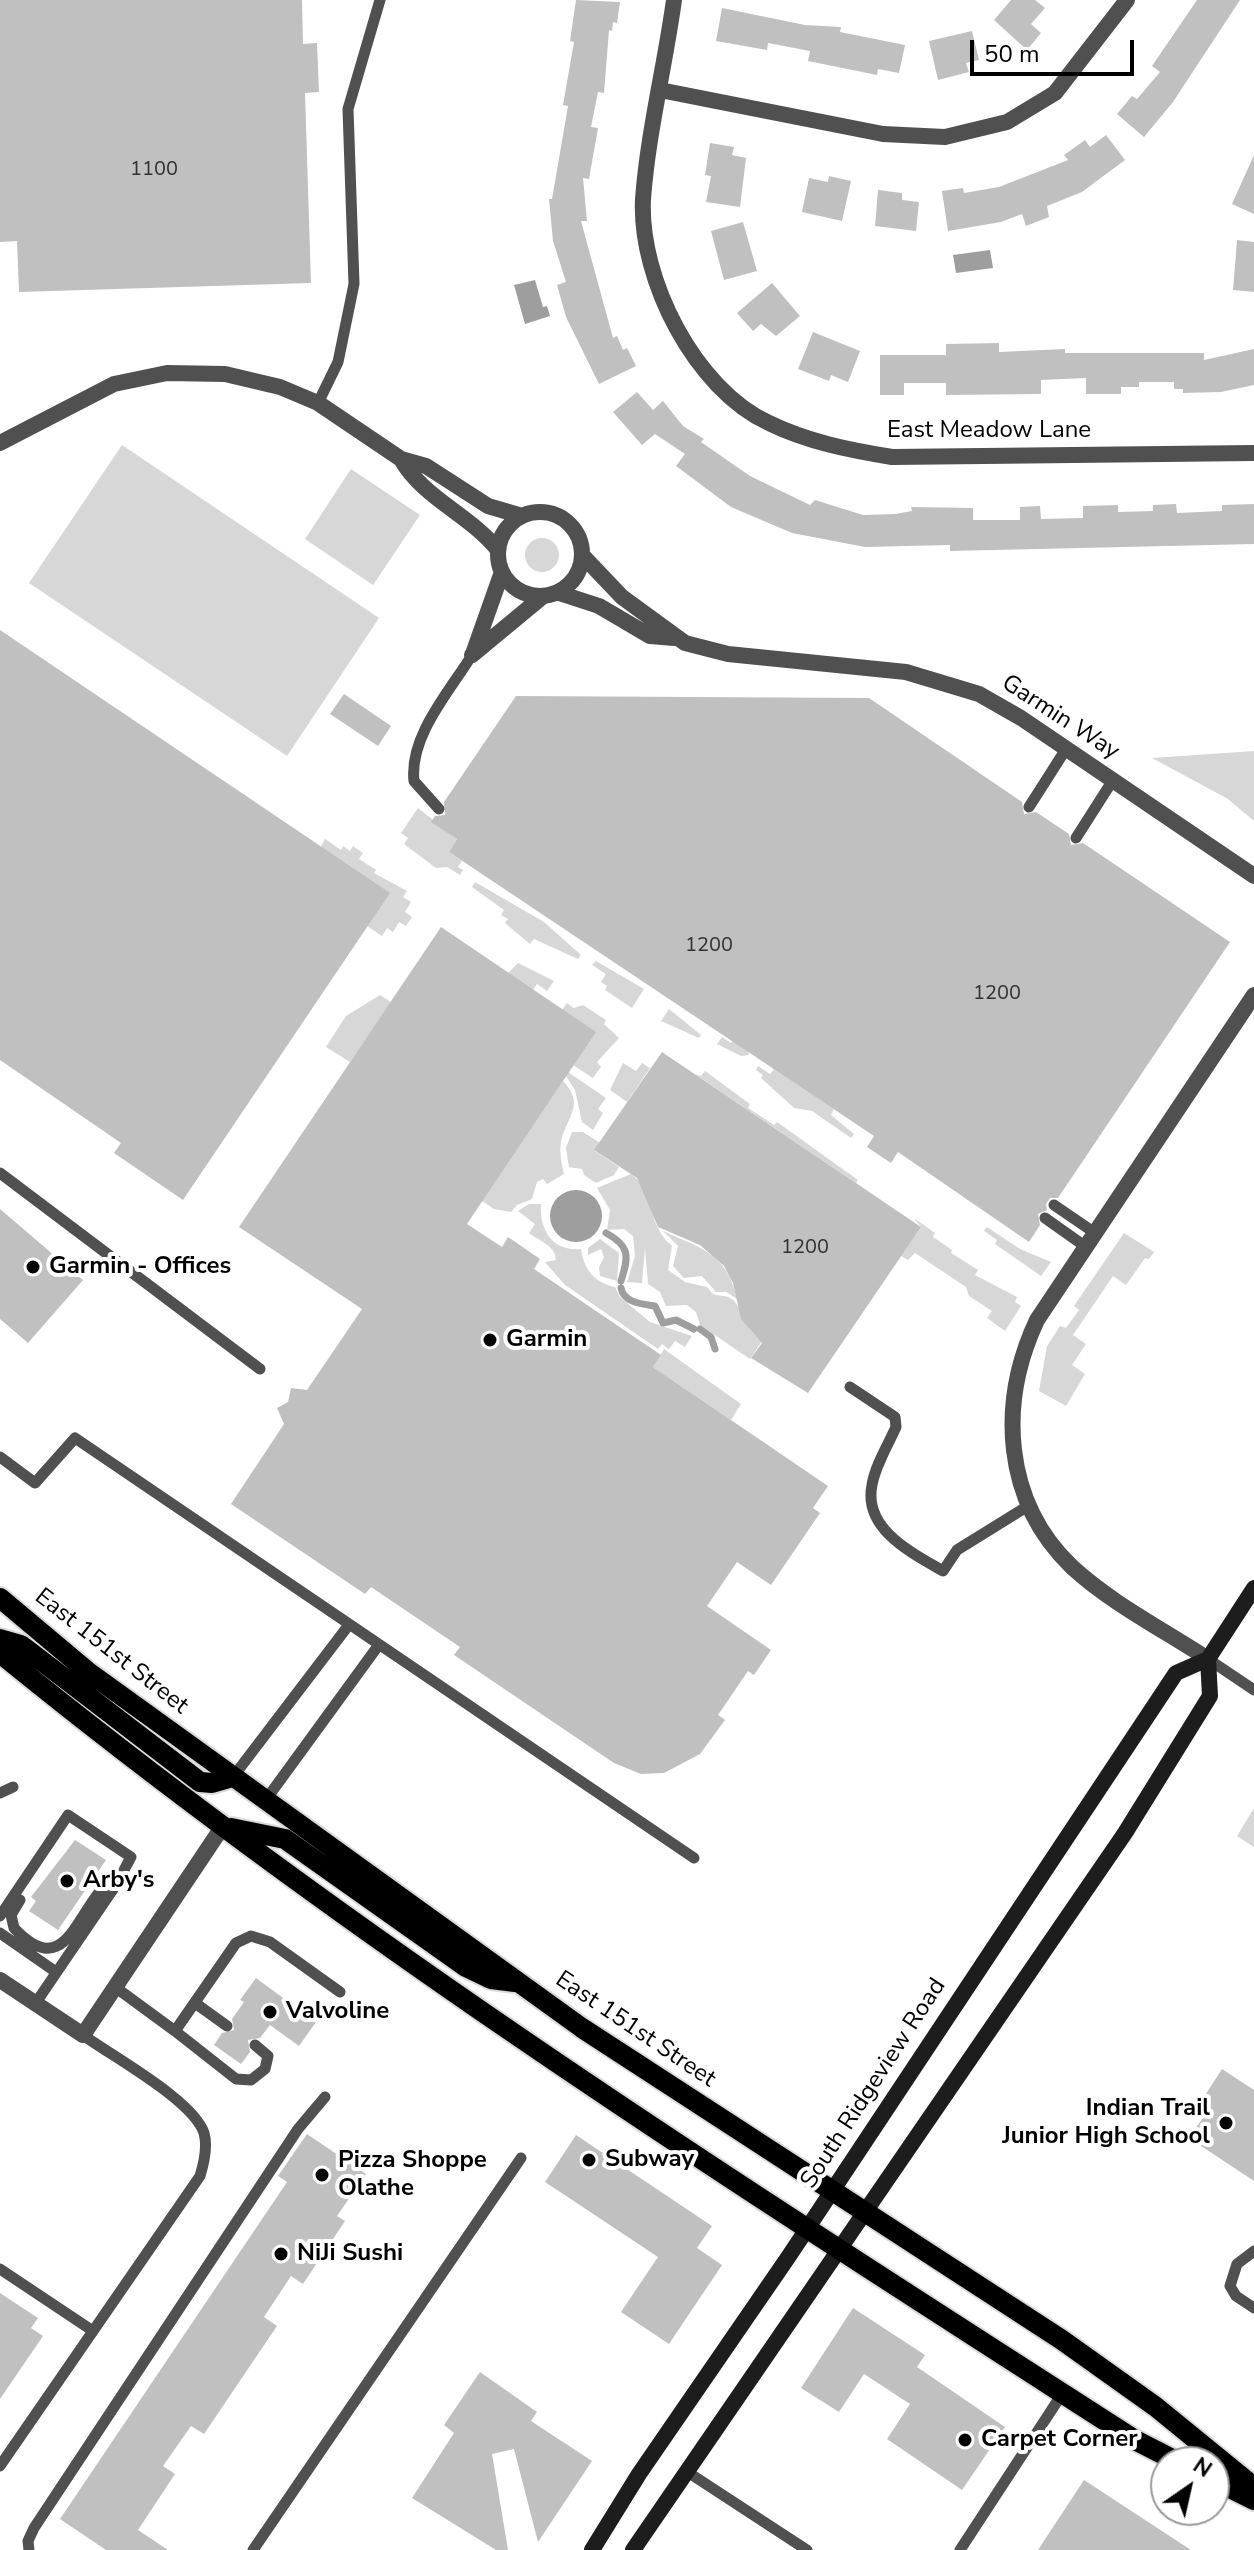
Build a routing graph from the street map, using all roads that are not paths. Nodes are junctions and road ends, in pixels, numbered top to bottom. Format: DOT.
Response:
graph roads {
  1 [pos="380,0"];
  2 [pos="674,0"];
  3 [pos="1127,0"];
  4 [pos="660,90"];
  5 [pos="318,403"];
  6 [pos="0,443"];
  7 [pos="1254,453"];
  8 [pos="401,459"];
  9 [pos="522,516"];
  10 [pos="498,550"];
  11 [pos="583,556"];
  12 [pos="502,572"];
  13 [pos="559,593"];
  14 [pos="542,597"];
  15 [pos="674,638"];
  16 [pos="472,655"];
  17 [pos="1066,749"];
  18 [pos="1113,780"];
  19 [pos="1029,807"];
  20 [pos="439,809"];
  21 [pos="1076,838"];
  22 [pos="1254,876"];
  23 [pos="1254,995"];
  24 [pos="0,1173"];
  25 [pos="1054,1205"];
  26 [pos="1045,1218"];
  27 [pos="1090,1240"];
  28 [pos="260,1369"];
  29 [pos="850,1387"];
  30 [pos="0,1457"];
  31 [pos="1028,1506"];
  32 [pos="1254,1588"];
  33 [pos="0,1598"];
  34 [pos="348,1626"];
  35 [pos="0,1639"];
  36 [pos="378,1646"];
  37 [pos="0,1653"];
  38 [pos="1208,1659"];
  39 [pos="1254,1690"];
  40 [pos="233,1777"];
  41 [pos="13,1787"];
  42 [pos="0,1793"];
  43 [pos="265,1801"];
  44 [pos="223,1826"];
  45 [pos="42,1854"];
  46 [pos="694,1858"];
  47 [pos="119,1875"];
  48 [pos="0,1916"];
  49 [pos="0,1933"];
  50 [pos="56,1972"];
  51 [pos="0,1980"];
  52 [pos="519,1983"];
  53 [pos="115,1987"];
  54 [pos="340,1992"];
  55 [pos="195,2003"];
  56 [pos="35,2004"];
  57 [pos="227,2026"];
  58 [pos="175,2031"];
  59 [pos="83,2035"];
  60 [pos="255,2045"];
  61 [pos="325,2097"];
  62 [pos="521,2158"];
  63 [pos="832,2191"];
  64 [pos="864,2212"];
  65 [pos="807,2229"];
  66 [pos="837,2250"];
  67 [pos="1254,2251"];
  68 [pos="0,2269"];
  69 [pos="1254,2308"];
  70 [pos="93,2331"];
  71 [pos="1062,2394"];
  72 [pos="1150,2448"];
  73 [pos="0,2466"];
  74 [pos="686,2471"];
  75 [pos="1254,2487"];
  76 [pos="1230,2488"];
  77 [pos="1254,2500"];
  78 [pos="963,2549"];
  79 [pos="29,2550"];
  80 [pos="253,2550"];
  81 [pos="592,2550"];
  82 [pos="633,2550"];
  83 [pos="807,2550"];
  1 -- 5 [label="lane"];
  2 -- 4 [label="street, East Meadow Lane"];
  3 -- 4 [label="street"];
  4 -- 7 [label="street, East Meadow Lane"];
  5 -- 6 [label="street, Garmin Way"];
  5 -- 8 [label="street, Garmin Way"];
  8 -- 9 [label="street, Garmin Way"];
  8 -- 10 [label="street, Garmin Way"];
  9 -- 10 [label="street"];
  9 -- 11 [label="street, Garmin Way"];
  10 -- 12 [label="street"];
  11 -- 13 [label="street"];
  11 -- 15 [label="street, Garmin Way"];
  12 -- 14 [label="street"];
  12 -- 16 [label="street"];
  13 -- 14 [label="street"];
  13 -- 15 [label="street, Garmin Way"];
  14 -- 16 [label="street"];
  15 -- 17 [label="street, Garmin Way"];
  16 -- 20 [label="lane"];
  17 -- 18 [label="street, Garmin Way"];
  17 -- 19 [label="lane"];
  18 -- 21 [label="lane"];
  18 -- 22 [label="street, Garmin Way"];
  23 -- 27 [label="street"];
  24 -- 28 [label="lane"];
  25 -- 27 [label="lane"];
  26 -- 27 [label="lane"];
  27 -- 31 [label="street"];
  29 -- 31 [label="lane"];
  30 -- 34 [label="lane"];
  31 -- 38 [label="street"];
  32 -- 38 [label="main road, South Ridgeview Road"];
  33 -- 40 [label="main road, East 151st Street"];
  34 -- 36 [label="lane"];
  34 -- 40 [label="lane"];
  35 -- 40 [label="main road"];
  36 -- 43 [label="lane"];
  36 -- 46 [label="lane"];
  37 -- 44 [label="main road"];
  38 -- 39 [label="lane"];
  38 -- 63 [label="main road, South Ridgeview Road"];
  38 -- 64 [label="main road"];
  40 -- 43 [label="main road, East 151st Street"];
  41 -- 42 [label="lane"];
  43 -- 52 [label="main road, East 151st Street"];
  44 -- 52 [label="main road"];
  44 -- 53 [label="street"];
  44 -- 65 [label="main road"];
  45 -- 47 [label="lane"];
  45 -- 47 [label="lane"];
  45 -- 48 [label="lane"];
  47 -- 50 [label="lane"];
  49 -- 50 [label="lane"];
  50 -- 56 [label="lane"];
  51 -- 56 [label="street"];
  52 -- 63 [label="main road, East 151st Street"];
  53 -- 58 [label="lane"];
  53 -- 59 [label="street"];
  54 -- 55 [label="lane"];
  55 -- 57 [label="lane"];
  55 -- 58 [label="lane"];
  56 -- 59 [label="street"];
  58 -- 60 [label="lane"];
  59 -- 70 [label="lane"];
  61 -- 79 [label="lane"];
  62 -- 80 [label="lane"];
  63 -- 64 [label="main road, East 151st Street"];
  63 -- 65 [label="main road, South Ridgeview Road"];
  64 -- 66 [label="main road"];
  64 -- 75 [label="main road, East 151st Street"];
  65 -- 66 [label="main road"];
  65 -- 81 [label="main road, South Ridgeview Road"];
  66 -- 71 [label="main road"];
  66 -- 74 [label="main road"];
  67 -- 69 [label="lane"];
  68 -- 70 [label="lane"];
  70 -- 73 [label="lane"];
  71 -- 72 [label="main road"];
  71 -- 78 [label="lane"];
  74 -- 82 [label="main road"];
  74 -- 83 [label="lane"];
  76 -- 77 [label="main road"];
}
